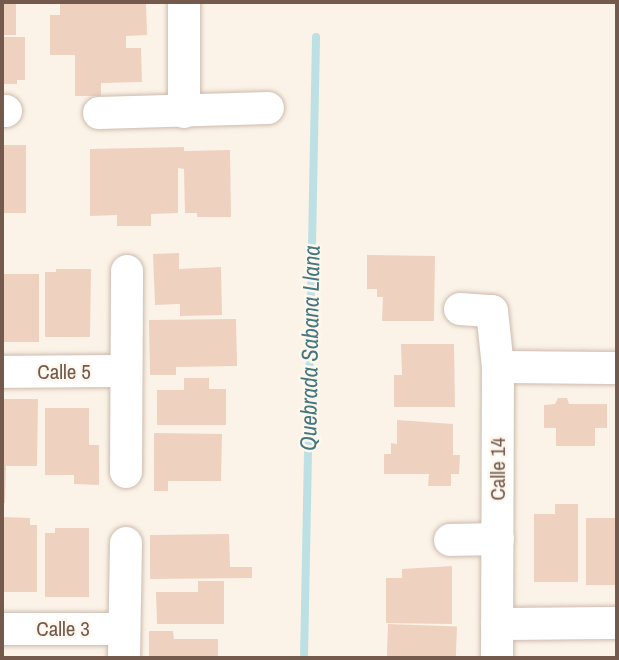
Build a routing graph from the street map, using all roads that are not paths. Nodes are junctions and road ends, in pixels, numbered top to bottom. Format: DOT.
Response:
graph roads {
  1 [pos="184,2"];
  2 [pos="268,108"];
  3 [pos="184,112"];
  4 [pos="99,113"];
  5 [pos="127,271"];
  6 [pos="460,309"];
  7 [pos="498,367"];
  8 [pos="617,368"];
  9 [pos="126,371"];
  10 [pos="2,372"];
  11 [pos="126,472"];
  12 [pos="498,539"];
  13 [pos="450,540"];
  14 [pos="126,543"];
  15 [pos="497,624"];
  16 [pos="617,624"];
  17 [pos="2,629"];
  18 [pos="124,644"];
  19 [pos="497,658"];
  1 -- 3 [label="street"];
  2 -- 3 [label="street"];
  3 -- 4 [label="street"];
  5 -- 9 [label="street"];
  6 -- 7 [label="street, Calle 14"];
  7 -- 8 [label="street"];
  7 -- 12 [label="street, Calle 14"];
  9 -- 10 [label="street, Calle 5"];
  9 -- 11 [label="street"];
  12 -- 13 [label="street"];
  12 -- 15 [label="street, Calle 14"];
  14 -- 18 [label="street"];
  15 -- 16 [label="street"];
  15 -- 19 [label="street, Calle 14"];
  17 -- 18 [label="street, Calle 3"];
}
